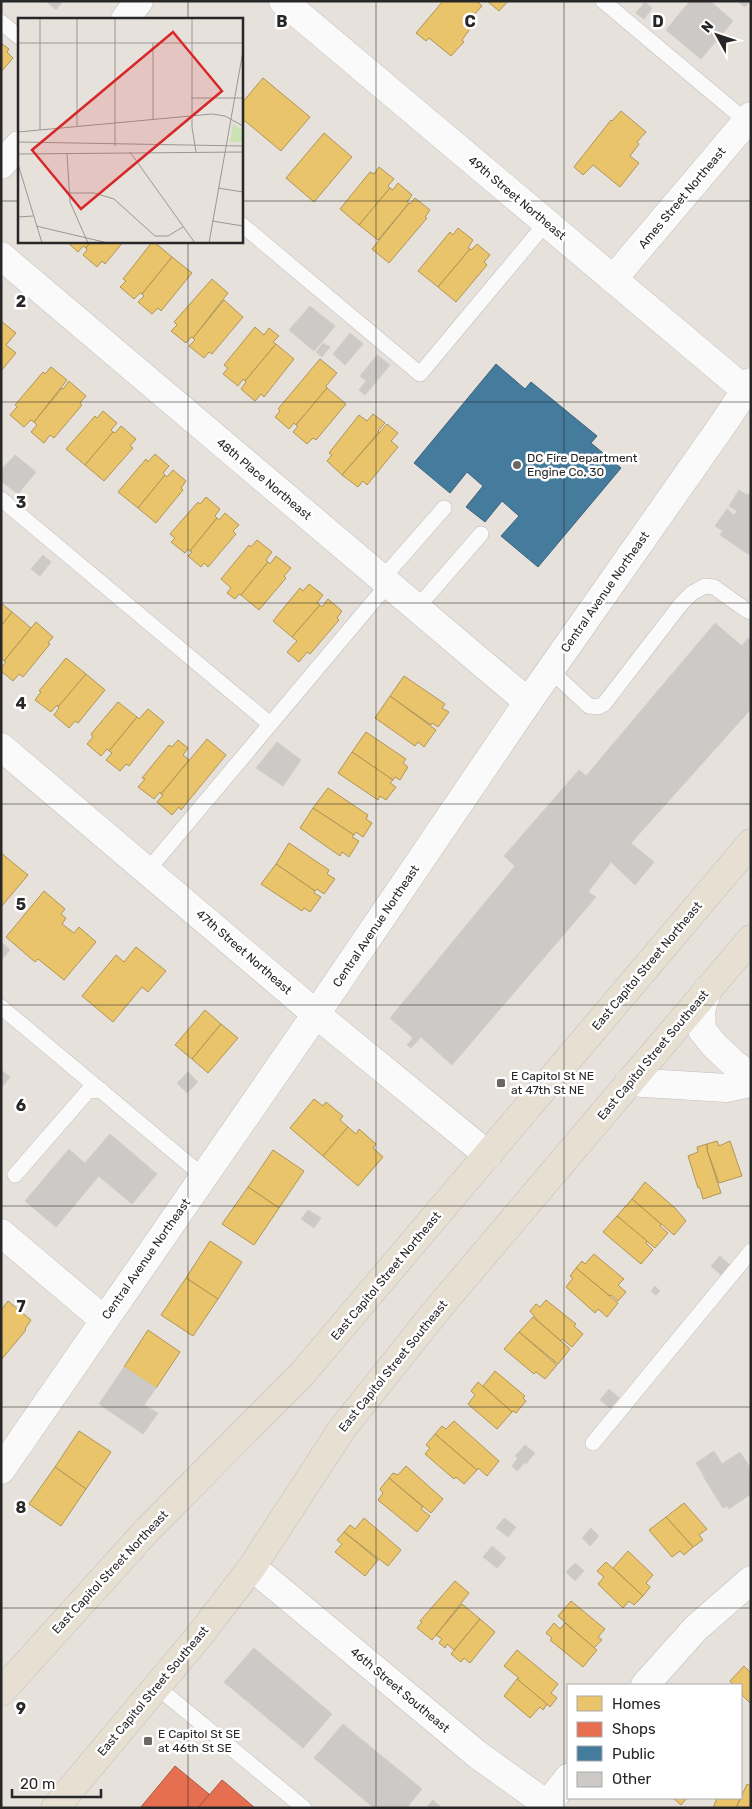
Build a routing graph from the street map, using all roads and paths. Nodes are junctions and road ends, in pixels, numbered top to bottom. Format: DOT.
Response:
graph roads {
  1 [pos="139,1"];
  2 [pos="283,1"];
  3 [pos="603,1"];
  4 [pos="126,18"];
  5 [pos="1,22"];
  6 [pos="18,36"];
  7 [pos="748,118"];
  8 [pos="18,145"];
  9 [pos="1,165"];
  10 [pos="546,223"];
  11 [pos="242,225"];
  12 [pos="1,256"];
  13 [pos="613,280"];
  14 [pos="749,389"];
  15 [pos="1,499"];
  16 [pos="444,508"];
  17 [pos="481,534"];
  18 [pos="386,581"];
  19 [pos="417,608"];
  20 [pos="751,612"];
  21 [pos="550,670"];
  22 [pos="528,702"];
  23 [pos="270,724"];
  24 [pos="1,746"];
  25 [pos="751,843"];
  26 [pos="148,870"];
  27 [pos="751,939"];
  28 [pos="708,989"];
  29 [pos="1,1007"];
  30 [pos="316,1014"];
  31 [pos="751,1076"];
  32 [pos="629,1082"];
  33 [pos="751,1083"];
  34 [pos="101,1090"];
  35 [pos="488,1154"];
  36 [pos="15,1175"];
  37 [pos="203,1176"];
  38 [pos="1,1233"];
  39 [pos="751,1252"];
  40 [pos="104,1320"];
  41 [pos="592,1443"];
  42 [pos="1,1470"];
  43 [pos="252,1567"];
  44 [pos="751,1580"];
  45 [pos="646,1684"];
  46 [pos="157,1688"];
  47 [pos="2,1691"];
  48 [pos="567,1780"];
  49 [pos="550,1806"];
  50 [pos="55,1808"];
  51 [pos="304,1808"];
  1 -- 4 [label="street"];
  2 -- 10 [label="street, 49th Street Northeast"];
  3 -- 7 [label="lane"];
  5 -- 6 [label="lane"];
  7 -- 13 [label="street, Ames Street Northeast"];
  8 -- 9 [label="street"];
  10 -- 11 [label="lane"];
  10 -- 13 [label="street, 49th Street Northeast"];
  12 -- 18 [label="street, 48th Place Northeast"];
  13 -- 14 [label="street, 49th Street Northeast"];
  14 -- 21 [label="street, Central Avenue Northeast"];
  15 -- 23 [label="lane"];
  16 -- 18 [label="lane"];
  17 -- 19 [label="lane"];
  18 -- 19 [label="street, 48th Place Northeast"];
  18 -- 23 [label="lane"];
  19 -- 22 [label="street, 48th Place Northeast"];
  20 -- 21 [label="lane"];
  21 -- 22 [label="street, Central Avenue Northeast"];
  22 -- 30 [label="street, Central Avenue Northeast"];
  23 -- 26 [label="lane"];
  24 -- 26 [label="street, 47th Street Northeast"];
  25 -- 35 [label="main road, East Capitol Street Northeast"];
  26 -- 30 [label="street, 47th Street Northeast"];
  27 -- 28 [label="main road, East Capitol Street Southeast"];
  28 -- 31 [label="street"];
  28 -- 32 [label="main road, East Capitol Street Southeast"];
  29 -- 34 [label="lane"];
  30 -- 35 [label="street, 47th Street Northeast"];
  30 -- 37 [label="street, Central Avenue Northeast"];
  32 -- 33 [label="street"];
  32 -- 43 [label="main road, East Capitol Street Southeast"];
  34 -- 36 [label="lane"];
  34 -- 37 [label="lane"];
  35 -- 47 [label="main road, East Capitol Street Northeast"];
  37 -- 40 [label="street, Central Avenue Northeast"];
  38 -- 40 [label="street"];
  39 -- 41 [label="lane"];
  40 -- 42 [label="street, Central Avenue Northeast"];
  43 -- 46 [label="main road, East Capitol Street Southeast"];
  43 -- 49 [label="street, 46th Street Southeast"];
  44 -- 45 [label="street"];
  46 -- 50 [label="main road, East Capitol Street Southeast"];
  46 -- 51 [label="lane"];
  48 -- 49 [label="street"];
}
